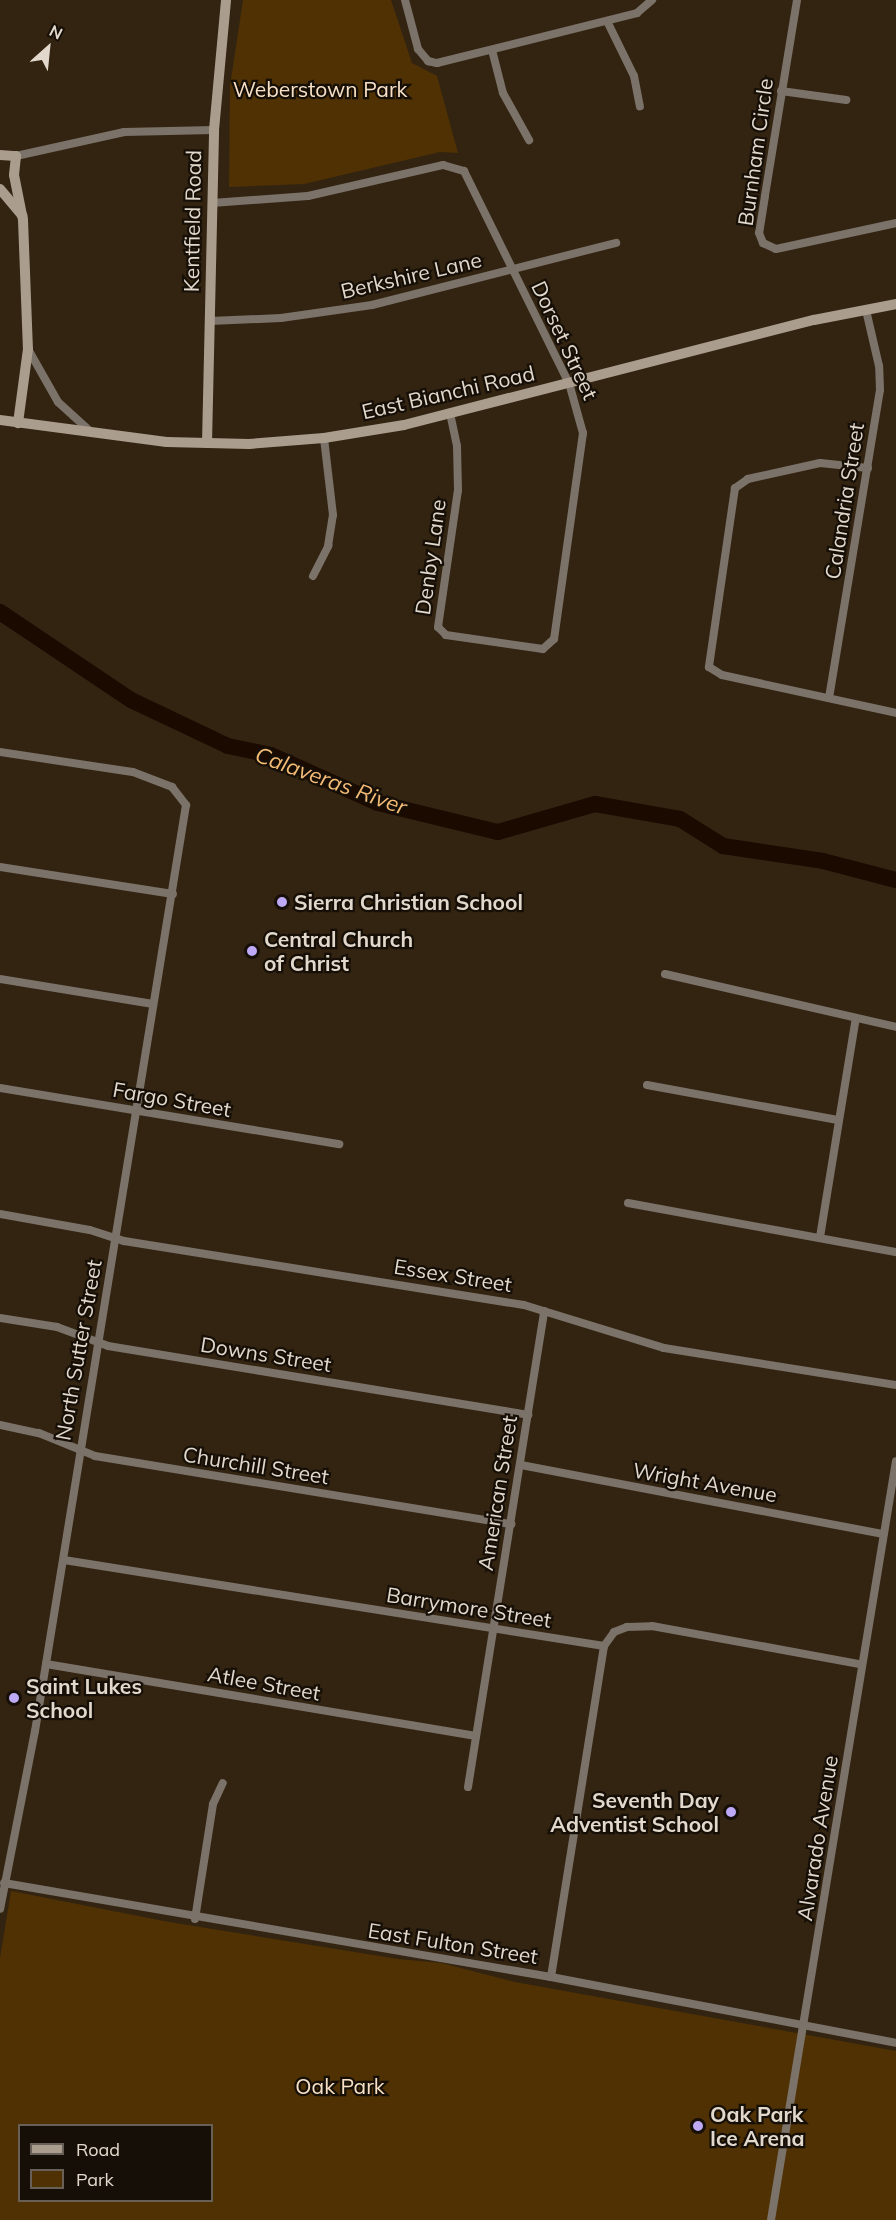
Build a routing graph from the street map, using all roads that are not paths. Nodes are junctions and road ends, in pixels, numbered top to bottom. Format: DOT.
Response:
graph roads {
  1 [pos="226,0"];
  2 [pos="405,0"];
  3 [pos="797,0"];
  4 [pos="651,2"];
  5 [pos="607,21"];
  6 [pos="492,50"];
  7 [pos="781,91"];
  8 [pos="846,100"];
  9 [pos="640,106"];
  10 [pos="214,130"];
  11 [pos="529,140"];
  12 [pos="0,155"];
  13 [pos="16,156"];
  14 [pos="0,189"];
  15 [pos="212,203"];
  16 [pos="23,216"];
  17 [pos="896,223"];
  18 [pos="616,243"];
  19 [pos="513,269"];
  20 [pos="896,304"];
  21 [pos="866,310"];
  22 [pos="210,321"];
  23 [pos="28,349"];
  24 [pos="569,383"];
  25 [pos="450,413"];
  26 [pos="0,420"];
  27 [pos="18,423"];
  28 [pos="95,435"];
  29 [pos="324,438"];
  30 [pos="207,443"];
  31 [pos="868,468"];
  32 [pos="314,576"];
  33 [pos="548,647"];
  34 [pos="829,698"];
  35 [pos="896,713"];
  36 [pos="0,752"];
  37 [pos="0,867"];
  38 [pos="173,894"];
  39 [pos="665,974"];
  40 [pos="0,979"];
  41 [pos="153,1004"];
  42 [pos="856,1018"];
  43 [pos="896,1026"];
  44 [pos="647,1084"];
  45 [pos="0,1088"];
  46 [pos="137,1113"];
  47 [pos="838,1120"];
  48 [pos="339,1144"];
  49 [pos="628,1203"];
  50 [pos="0,1214"];
  51 [pos="820,1237"];
  52 [pos="114,1239"];
  53 [pos="896,1252"];
  54 [pos="544,1311"];
  55 [pos="0,1318"];
  56 [pos="98,1342"];
  57 [pos="896,1385"];
  58 [pos="528,1415"];
  59 [pos="0,1425"];
  60 [pos="79,1450"];
  61 [pos="896,1464"];
  62 [pos="521,1465"];
  63 [pos="511,1524"];
  64 [pos="883,1534"];
  65 [pos="64,1560"];
  66 [pos="494,1630"];
  67 [pos="604,1646"];
  68 [pos="46,1664"];
  69 [pos="860,1664"];
  70 [pos="476,1736"];
  71 [pos="224,1783"];
  72 [pos="468,1787"];
  73 [pos="0,1852"];
  74 [pos="9,1853"];
  75 [pos="4,1883"];
  76 [pos="0,1909"];
  77 [pos="195,1918"];
  78 [pos="551,1977"];
  79 [pos="803,2025"];
  80 [pos="896,2043"];
  81 [pos="771,2220"];
  1 -- 10 [label="street, Kentfield Road"];
  2 -- 6 [label="street"];
  3 -- 7 [label="street, Burnham Circle"];
  4 -- 5 [label="street"];
  5 -- 6 [label="street"];
  5 -- 9 [label="street"];
  6 -- 11 [label="street"];
  7 -- 8 [label="street"];
  7 -- 17 [label="street, Burnham Circle"];
  10 -- 13 [label="street"];
  10 -- 15 [label="street, Kentfield Road"];
  12 -- 13 [label="street"];
  13 -- 16 [label="street"];
  14 -- 16 [label="street"];
  15 -- 19 [label="street, Dorset Street"];
  15 -- 22 [label="street, Kentfield Road"];
  16 -- 23 [label="street"];
  18 -- 19 [label="street, Berkshire Lane"];
  19 -- 22 [label="street, Berkshire Lane"];
  19 -- 24 [label="street, Dorset Street"];
  20 -- 21 [label="street, East Bianchi Road"];
  21 -- 24 [label="street, East Bianchi Road"];
  21 -- 31 [label="street, Calandria Street"];
  22 -- 30 [label="street, Kentfield Road"];
  23 -- 27 [label="street"];
  23 -- 28 [label="street"];
  24 -- 25 [label="street, East Bianchi Road"];
  24 -- 33 [label="street, Dorset Street"];
  25 -- 29 [label="street, East Bianchi Road"];
  25 -- 33 [label="street, Denby Lane"];
  26 -- 27 [label="street, East Bianchi Road"];
  27 -- 28 [label="street, East Bianchi Road"];
  28 -- 30 [label="street, East Bianchi Road"];
  29 -- 30 [label="street, East Bianchi Road"];
  29 -- 32 [label="street"];
  31 -- 34 [label="street, Calandria Street"];
  31 -- 34 [label="street"];
  34 -- 35 [label="street"];
  36 -- 38 [label="street, North Sutter Street"];
  37 -- 38 [label="street"];
  38 -- 41 [label="street, North Sutter Street"];
  39 -- 42 [label="street"];
  40 -- 41 [label="street"];
  41 -- 46 [label="street, North Sutter Street"];
  42 -- 43 [label="street"];
  42 -- 47 [label="street"];
  44 -- 47 [label="street"];
  45 -- 46 [label="street, Fargo Street"];
  46 -- 48 [label="street, Fargo Street"];
  46 -- 52 [label="street, North Sutter Street"];
  47 -- 51 [label="street"];
  49 -- 51 [label="street"];
  50 -- 52 [label="street, Essex Street"];
  51 -- 53 [label="street"];
  52 -- 54 [label="street, Essex Street"];
  52 -- 56 [label="street, North Sutter Street"];
  54 -- 57 [label="street, Essex Street"];
  54 -- 58 [label="street, American Street"];
  55 -- 56 [label="street, Downs Street"];
  56 -- 58 [label="street, Downs Street"];
  56 -- 60 [label="street, North Sutter Street"];
  58 -- 62 [label="street, American Street"];
  59 -- 60 [label="street, Churchill Street"];
  60 -- 63 [label="street, Churchill Street"];
  60 -- 65 [label="street, North Sutter Street"];
  61 -- 64 [label="street, Alvarado Avenue"];
  62 -- 63 [label="street, American Street"];
  62 -- 64 [label="street, Wright Avenue"];
  63 -- 66 [label="street, American Street"];
  64 -- 69 [label="street, Alvarado Avenue"];
  65 -- 66 [label="street, Barrymore Street"];
  65 -- 68 [label="street, North Sutter Street"];
  66 -- 67 [label="street, Barrymore Street"];
  66 -- 70 [label="street, American Street"];
  67 -- 69 [label="street"];
  67 -- 78 [label="street"];
  68 -- 70 [label="street, Atlee Street"];
  68 -- 74 [label="street, North Sutter Street"];
  69 -- 79 [label="street, Alvarado Avenue"];
  70 -- 72 [label="street, American Street"];
  71 -- 77 [label="street"];
  73 -- 74 [label="street"];
  74 -- 75 [label="street, North Sutter Street"];
  75 -- 76 [label="street, North Sutter Street"];
  75 -- 77 [label="street, East Fulton Street"];
  77 -- 78 [label="street, East Fulton Street"];
  78 -- 79 [label="street, East Fulton Street"];
  79 -- 80 [label="street, East Fulton Street"];
  79 -- 81 [label="street, Alvarado Avenue"];
}
